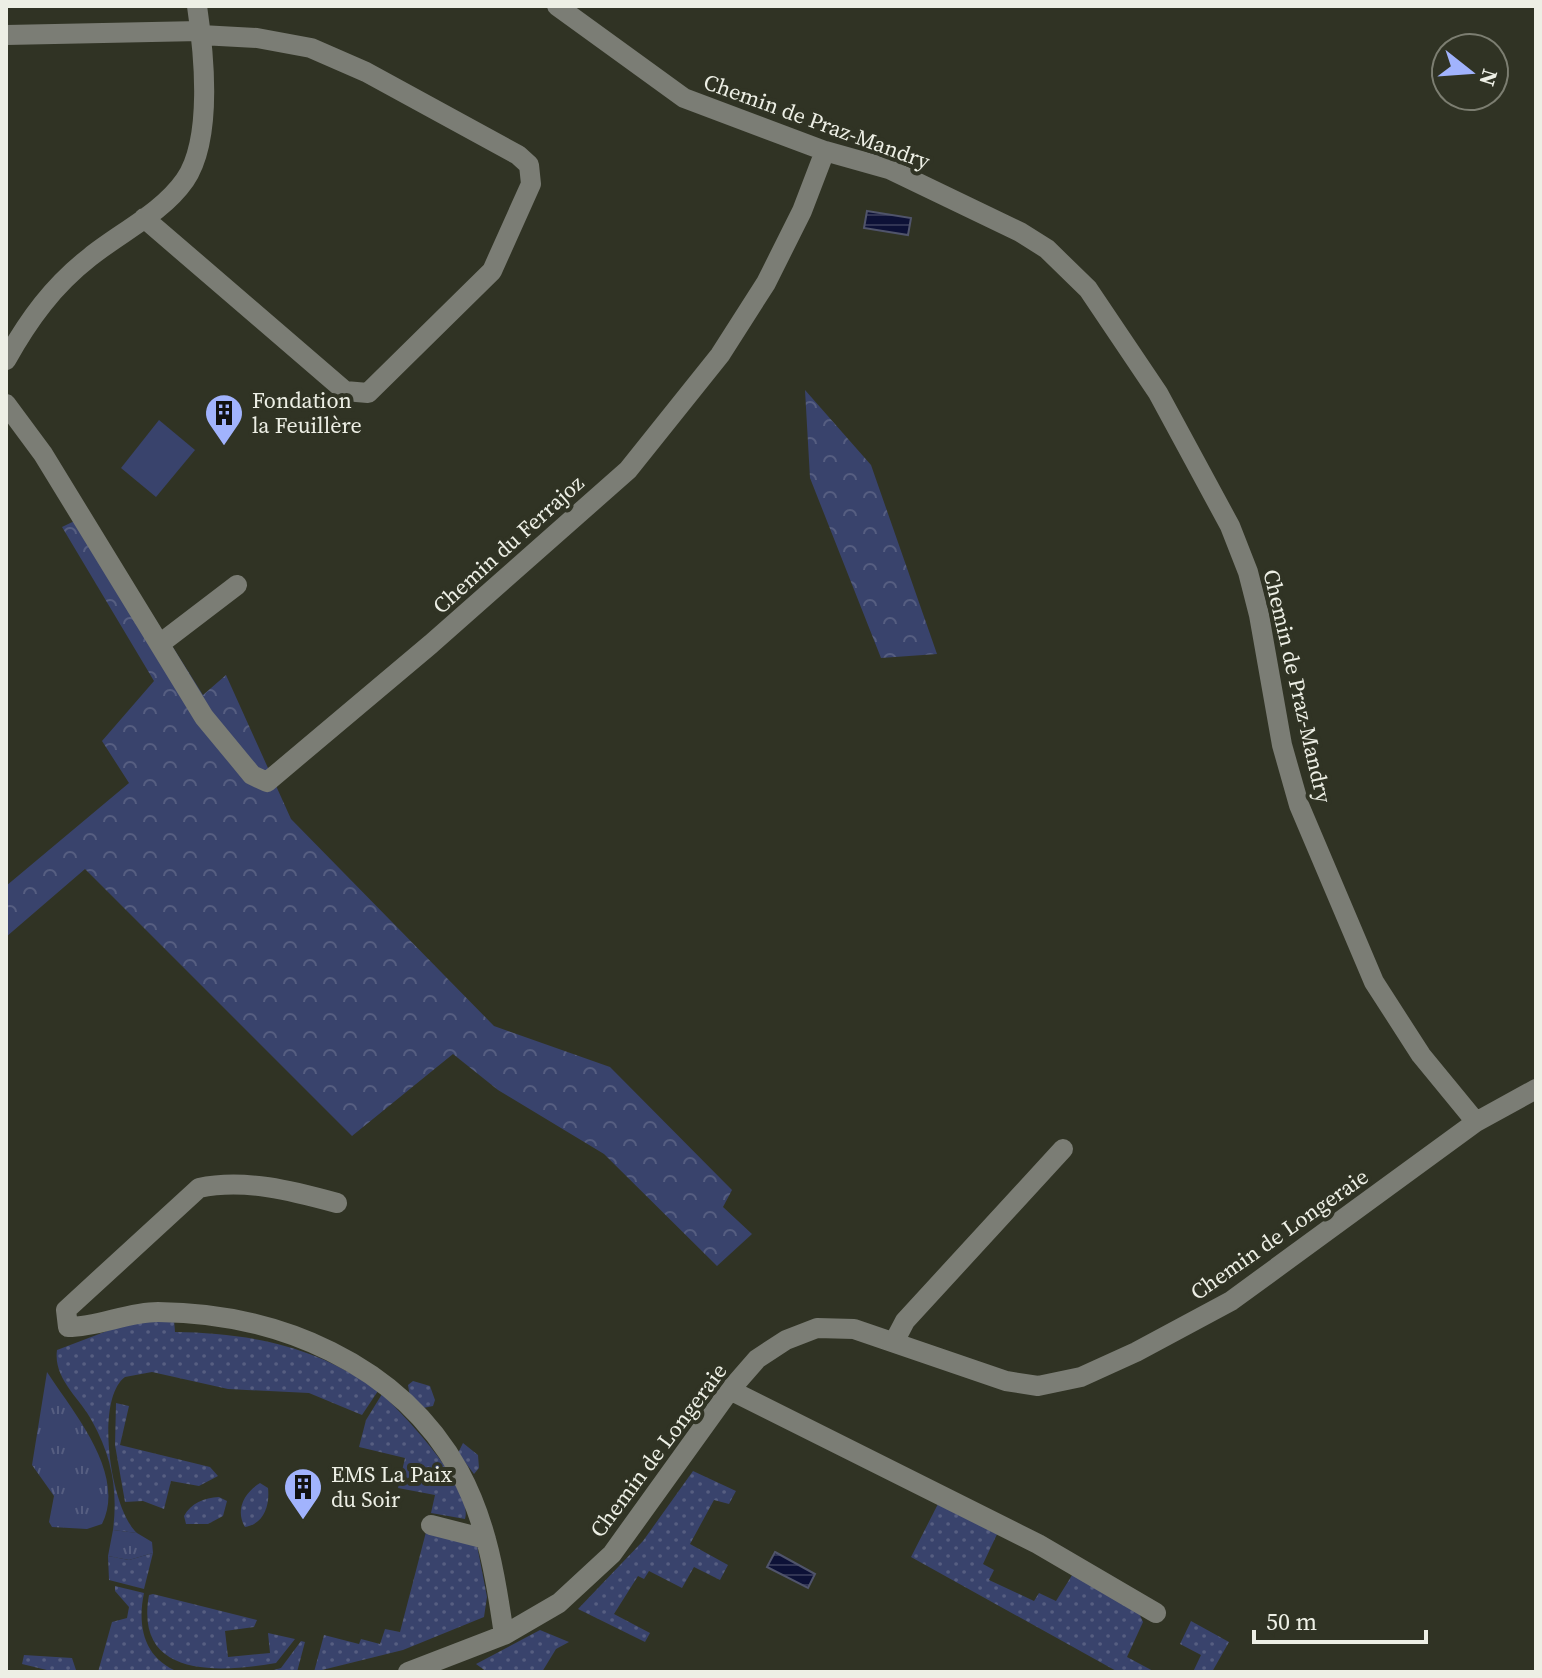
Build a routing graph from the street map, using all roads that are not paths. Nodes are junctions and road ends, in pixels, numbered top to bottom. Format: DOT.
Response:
graph roads {
  1 [pos="197,6"];
  2 [pos="557,6"];
  3 [pos="200,33"];
  4 [pos="6,35"];
  5 [pos="825,151"];
  6 [pos="144,218"];
  7 [pos="6,360"];
  8 [pos="6,404"];
  9 [pos="237,585"];
  10 [pos="161,643"];
  11 [pos="1536,1089"];
  12 [pos="1476,1122"];
  13 [pos="1063,1149"];
  14 [pos="337,1203"];
  15 [pos="894,1342"];
  16 [pos="730,1390"];
  17 [pos="431,1525"];
  18 [pos="486,1539"];
  19 [pos="1156,1613"];
  20 [pos="504,1635"];
  21 [pos="408,1672"];
  1 -- 3 [label="street"];
  2 -- 5 [label="street, Chemin de Praz-Mandry"];
  3 -- 4 [label="street"];
  3 -- 6 [label="street"];
  3 -- 6 [label="street"];
  5 -- 10 [label="street, Chemin du Ferrajoz"];
  5 -- 12 [label="street, Chemin de Praz-Mandry"];
  6 -- 7 [label="street"];
  8 -- 10 [label="street"];
  9 -- 10 [label="street"];
  11 -- 12 [label="street, Chemin de Longeraie"];
  12 -- 15 [label="street, Chemin de Longeraie"];
  13 -- 15 [label="street"];
  14 -- 18 [label="street"];
  15 -- 16 [label="street, Chemin de Longeraie"];
  16 -- 19 [label="street"];
  16 -- 20 [label="street, Chemin de Longeraie"];
  17 -- 18 [label="street"];
  18 -- 20 [label="street"];
  20 -- 21 [label="street, Chemin de Longeraie"];
}
